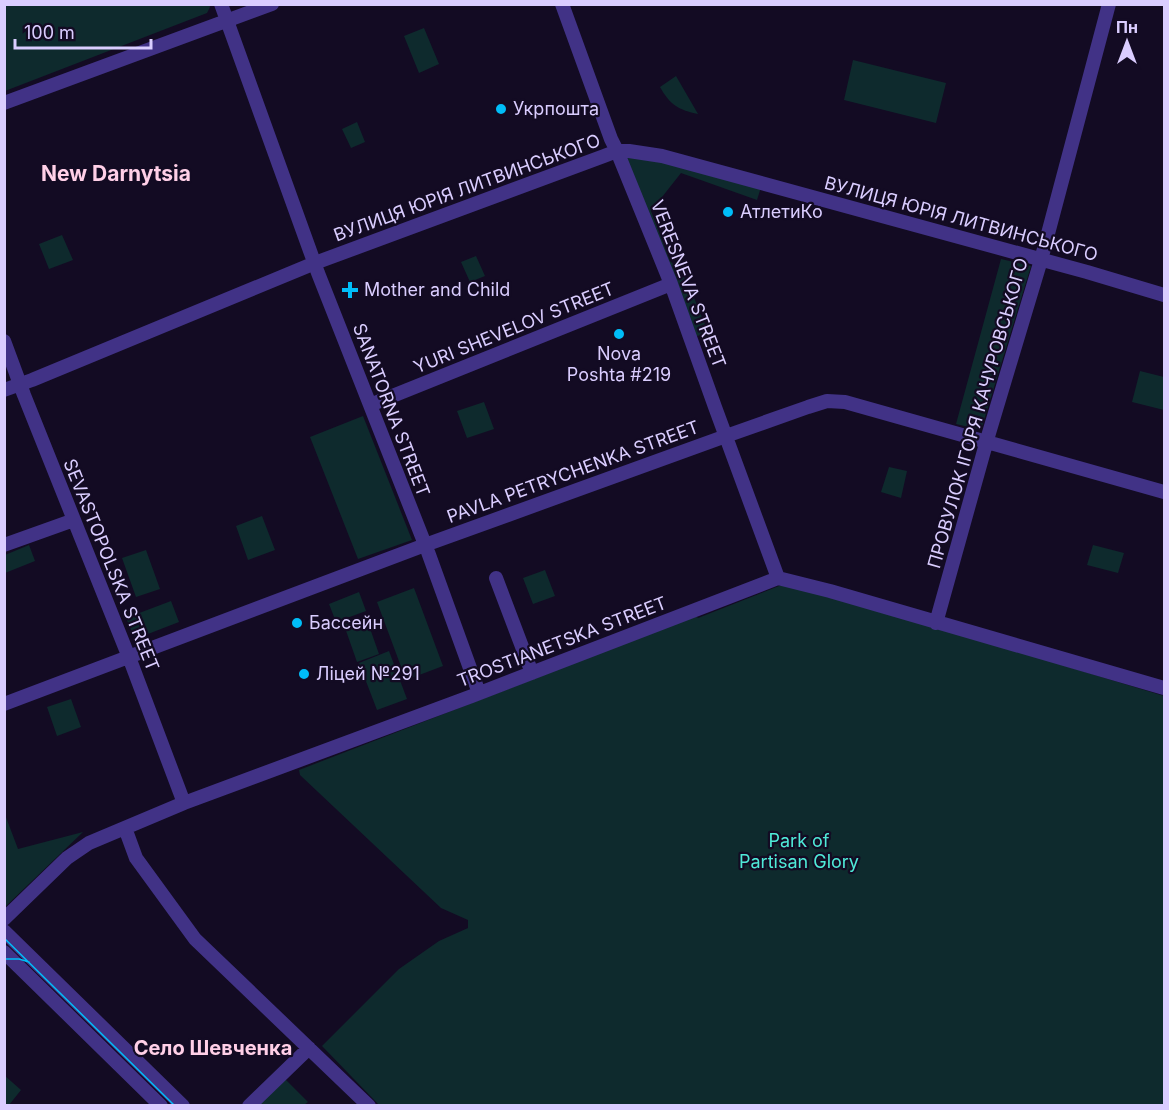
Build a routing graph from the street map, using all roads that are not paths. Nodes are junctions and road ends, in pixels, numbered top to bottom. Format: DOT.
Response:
graph roads {
  1 [pos="221,4"];
  2 [pos="272,4"];
  3 [pos="562,4"];
  4 [pos="1109,4"];
  5 [pos="227,21"];
  6 [pos="4,103"];
  7 [pos="617,151"];
  8 [pos="1041,260"];
  9 [pos="315,263"];
  10 [pos="671,284"];
  11 [pos="1164,296"];
  12 [pos="4,342"];
  13 [pos="20,384"];
  14 [pos="4,390"];
  15 [pos="370,405"];
  16 [pos="726,436"];
  17 [pos="987,441"];
  18 [pos="1164,492"];
  19 [pos="74,520"];
  20 [pos="425,544"];
  21 [pos="4,545"];
  22 [pos="496,578"];
  23 [pos="778,578"];
  24 [pos="936,622"];
  25 [pos="128,657"];
  26 [pos="532,673"];
  27 [pos="1164,688"];
  28 [pos="479,693"];
  29 [pos="4,704"];
  30 [pos="184,803"];
  31 [pos="125,828"];
  32 [pos="4,919"];
  33 [pos="4,932"];
  34 [pos="20,947"];
  35 [pos="6,958"];
  36 [pos="309,1048"];
  37 [pos="161,1106"];
  38 [pos="183,1106"];
  39 [pos="249,1106"];
  40 [pos="369,1106"];
  1 -- 5 [label="street, SANATORNA STREET"];
  2 -- 5 [label="street"];
  3 -- 7 [label="street, VERESNEVA STREET"];
  4 -- 8 [label="street, ПРОВУЛОК ІГОРЯ КАЧУРОВСЬКОГО"];
  5 -- 6 [label="street"];
  5 -- 9 [label="street, SANATORNA STREET"];
  7 -- 8 [label="street, ВУЛИЦЯ ЮРІЯ ЛИТВИНСЬКОГО"];
  7 -- 9 [label="street, ВУЛИЦЯ ЮРІЯ ЛИТВИНСЬКОГО"];
  7 -- 10 [label="street, VERESNEVA STREET"];
  8 -- 11 [label="street, ВУЛИЦЯ ЮРІЯ ЛИТВИНСЬКОГО"];
  8 -- 17 [label="street, ПРОВУЛОК ІГОРЯ КАЧУРОВСЬКОГО"];
  9 -- 13 [label="street, ВУЛИЦЯ ЮРІЯ ЛИТВИНСЬКОГО"];
  9 -- 15 [label="street, SANATORNA STREET"];
  10 -- 15 [label="street, YURI SHEVELOV STREET"];
  10 -- 16 [label="street, VERESNEVA STREET"];
  12 -- 13 [label="street, SEVASTOPOLSKA STREET"];
  13 -- 14 [label="street, ВУЛИЦЯ ЮРІЯ ЛИТВИНСЬКОГО"];
  13 -- 19 [label="street, SEVASTOPOLSKA STREET"];
  15 -- 20 [label="street, SANATORNA STREET"];
  16 -- 17 [label="street, PAVLA PETRYCHENKA STREET"];
  16 -- 20 [label="street, PAVLA PETRYCHENKA STREET"];
  16 -- 23 [label="street, VERESNEVA STREET"];
  17 -- 18 [label="street, PAVLA PETRYCHENKA STREET"];
  17 -- 24 [label="street, ПРОВУЛОК ІГОРЯ КАЧУРОВСЬКОГО"];
  19 -- 21 [label="street"];
  19 -- 25 [label="street, SEVASTOPOLSKA STREET"];
  20 -- 25 [label="street, PAVLA PETRYCHENKA STREET"];
  20 -- 28 [label="street, SANATORNA STREET"];
  22 -- 26 [label="street"];
  23 -- 24 [label="street"];
  23 -- 26 [label="street, TROSTIANETSKA STREET"];
  24 -- 27 [label="street"];
  25 -- 29 [label="street, PAVLA PETRYCHENKA STREET"];
  25 -- 30 [label="street, SEVASTOPOLSKA STREET"];
  26 -- 28 [label="street, TROSTIANETSKA STREET"];
  28 -- 30 [label="street, TROSTIANETSKA STREET"];
  30 -- 31 [label="street, TROSTIANETSKA STREET"];
  31 -- 32 [label="street, TROSTIANETSKA STREET"];
  31 -- 36 [label="street"];
  33 -- 34 [label="street"];
  34 -- 35 [label="street"];
  34 -- 38 [label="street"];
  35 -- 37 [label="street"];
  36 -- 39 [label="street"];
  36 -- 40 [label="street"];
}
